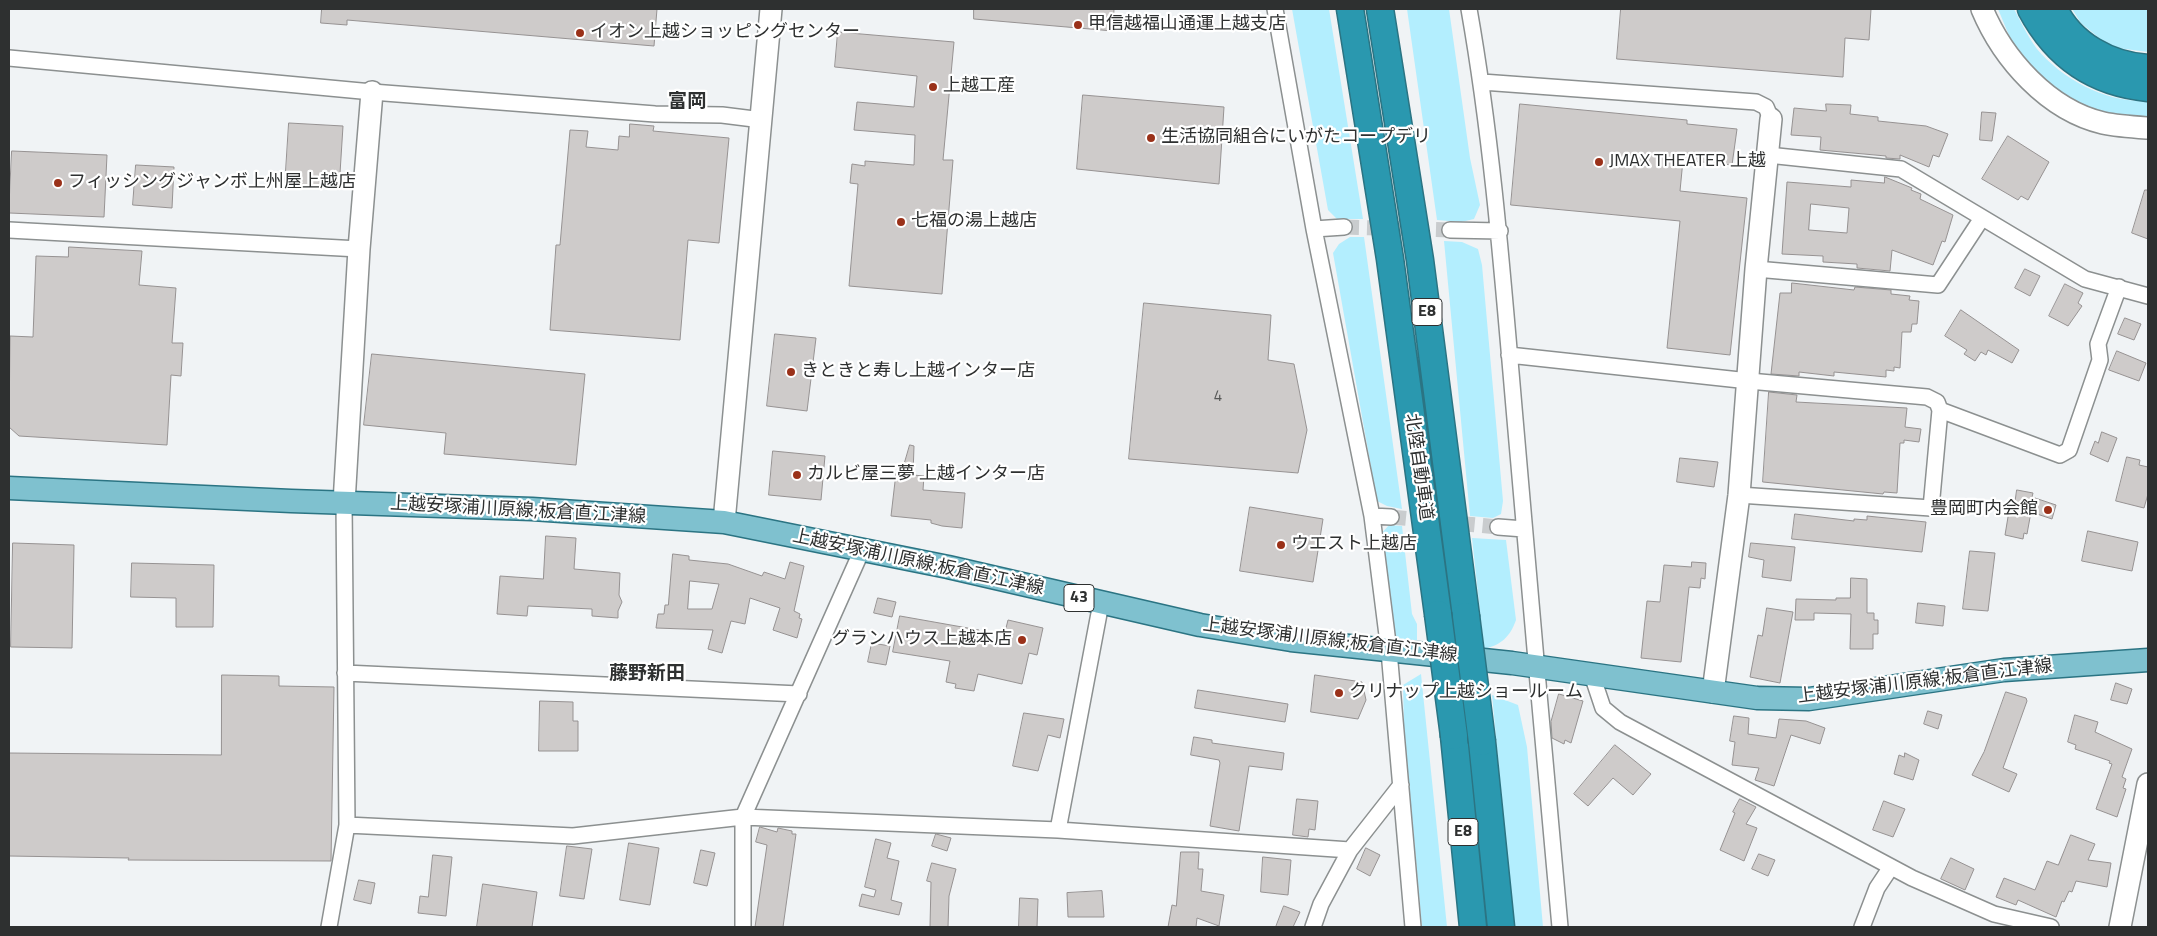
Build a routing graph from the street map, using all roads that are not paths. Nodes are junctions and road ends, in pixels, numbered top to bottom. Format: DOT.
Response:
graph roads {
  1 [pos="771,9"];
  2 [pos="1275,9"];
  3 [pos="1350,9"];
  4 [pos="1380,9"];
  5 [pos="1395,9"];
  6 [pos="1469,9"];
  7 [pos="1982,9"];
  8 [pos="2031,9"];
  9 [pos="2054,9"];
  10 [pos="9,58"];
  11 [pos="2148,68"];
  12 [pos="1482,82"];
  13 [pos="2148,88"];
  14 [pos="372,92"];
  15 [pos="1771,119"];
  16 [pos="762,120"];
  17 [pos="2148,128"];
  18 [pos="1768,155"];
  19 [pos="1982,218"];
  20 [pos="1344,227"];
  21 [pos="1314,229"];
  22 [pos="9,230"];
  23 [pos="1450,230"];
  24 [pos="1500,231"];
  25 [pos="359,249"];
  26 [pos="1420,260"];
  27 [pos="1756,269"];
  28 [pos="2119,287"];
  29 [pos="2148,296"];
  30 [pos="1510,355"];
  31 [pos="1749,381"];
  32 [pos="1940,410"];
  33 [pos="9,488"];
  34 [pos="1739,495"];
  35 [pos="344,503"];
  36 [pos="1372,516"];
  37 [pos="1391,517"];
  38 [pos="724,522"];
  39 [pos="1498,527"];
  40 [pos="1524,529"];
  41 [pos="862,550"];
  42 [pos="1101,603"];
  43 [pos="1389,651"];
  44 [pos="2148,660"];
  45 [pos="1535,666"];
  46 [pos="344,673"];
  47 [pos="1592,675"];
  48 [pos="1713,692"];
  49 [pos="799,694"];
  50 [pos="2148,784"];
  51 [pos="1401,785"];
  52 [pos="743,817"];
  53 [pos="347,825"];
  54 [pos="1058,830"];
  55 [pos="2143,836"];
  56 [pos="1350,850"];
  57 [pos="1891,867"];
  58 [pos="329,927"];
  59 [pos="744,927"];
  60 [pos="1313,927"];
  61 [pos="1413,927"];
  62 [pos="1473,927"];
  63 [pos="1501,927"];
  64 [pos="1560,927"];
  65 [pos="1862,927"];
  66 [pos="2050,927"];
  67 [pos="2120,927"];
  1 -- 16 [label="street"];
  2 -- 21 [label="street"];
  3 -- 62 [label="highway, 北陸自動車道 / E8, bridge"];
  4 -- 26 [label="highway, 北陸自動車道 / E8"];
  5 -- 26 [label="highway"];
  6 -- 12 [label="street"];
  7 -- 17 [label="street"];
  8 -- 13 [label="highway"];
  9 -- 11 [label="highway"];
  10 -- 14 [label="street"];
  12 -- 15 [label="street"];
  12 -- 24 [label="street"];
  14 -- 16 [label="street"];
  14 -- 25 [label="street"];
  15 -- 18 [label="street"];
  16 -- 38 [label="street"];
  18 -- 19 [label="street"];
  18 -- 27 [label="street"];
  19 -- 27 [label="street"];
  19 -- 28 [label="street"];
  20 -- 21 [label="street"];
  21 -- 36 [label="street"];
  22 -- 25 [label="street"];
  23 -- 24 [label="street"];
  24 -- 30 [label="street"];
  25 -- 35 [label="street"];
  26 -- 63 [label="highway, 北陸自動車道 / E8, bridge"];
  27 -- 31 [label="street"];
  28 -- 29 [label="street"];
  28 -- 32 [label="street"];
  30 -- 31 [label="street"];
  30 -- 40 [label="street"];
  31 -- 32 [label="street"];
  31 -- 34 [label="street"];
  32 -- 34 [label="street"];
  33 -- 35 [label="main road, 上越安塚浦川原線;板倉直江津線 / 43"];
  34 -- 48 [label="street"];
  35 -- 38 [label="main road, 上越安塚浦川原線;板倉直江津線 / 43"];
  35 -- 46 [label="street"];
  36 -- 37 [label="street"];
  36 -- 43 [label="street"];
  38 -- 41 [label="main road, 上越安塚浦川原線;板倉直江津線 / 43"];
  39 -- 40 [label="street"];
  40 -- 45 [label="street"];
  41 -- 42 [label="main road, 上越安塚浦川原線;板倉直江津線 / 43"];
  41 -- 49 [label="street"];
  42 -- 43 [label="main road, 上越安塚浦川原線;板倉直江津線 / 43"];
  42 -- 54 [label="street"];
  43 -- 45 [label="main road, 上越安塚浦川原線;板倉直江津線 / 43"];
  43 -- 51 [label="street"];
  44 -- 48 [label="main road, 上越安塚浦川原線;板倉直江津線 / 43"];
  45 -- 47 [label="main road, 上越安塚浦川原線;板倉直江津線 / 43"];
  45 -- 64 [label="street"];
  46 -- 49 [label="street"];
  46 -- 53 [label="street"];
  47 -- 48 [label="main road, 上越安塚浦川原線;板倉直江津線 / 43"];
  47 -- 57 [label="street"];
  49 -- 52 [label="street"];
  50 -- 55 [label="street"];
  51 -- 56 [label="street"];
  51 -- 61 [label="street"];
  52 -- 53 [label="street"];
  52 -- 54 [label="street"];
  52 -- 59 [label="street"];
  53 -- 58 [label="street"];
  54 -- 56 [label="street"];
  55 -- 67 [label="street"];
  56 -- 60 [label="street"];
  57 -- 65 [label="street"];
  57 -- 66 [label="street"];
}
